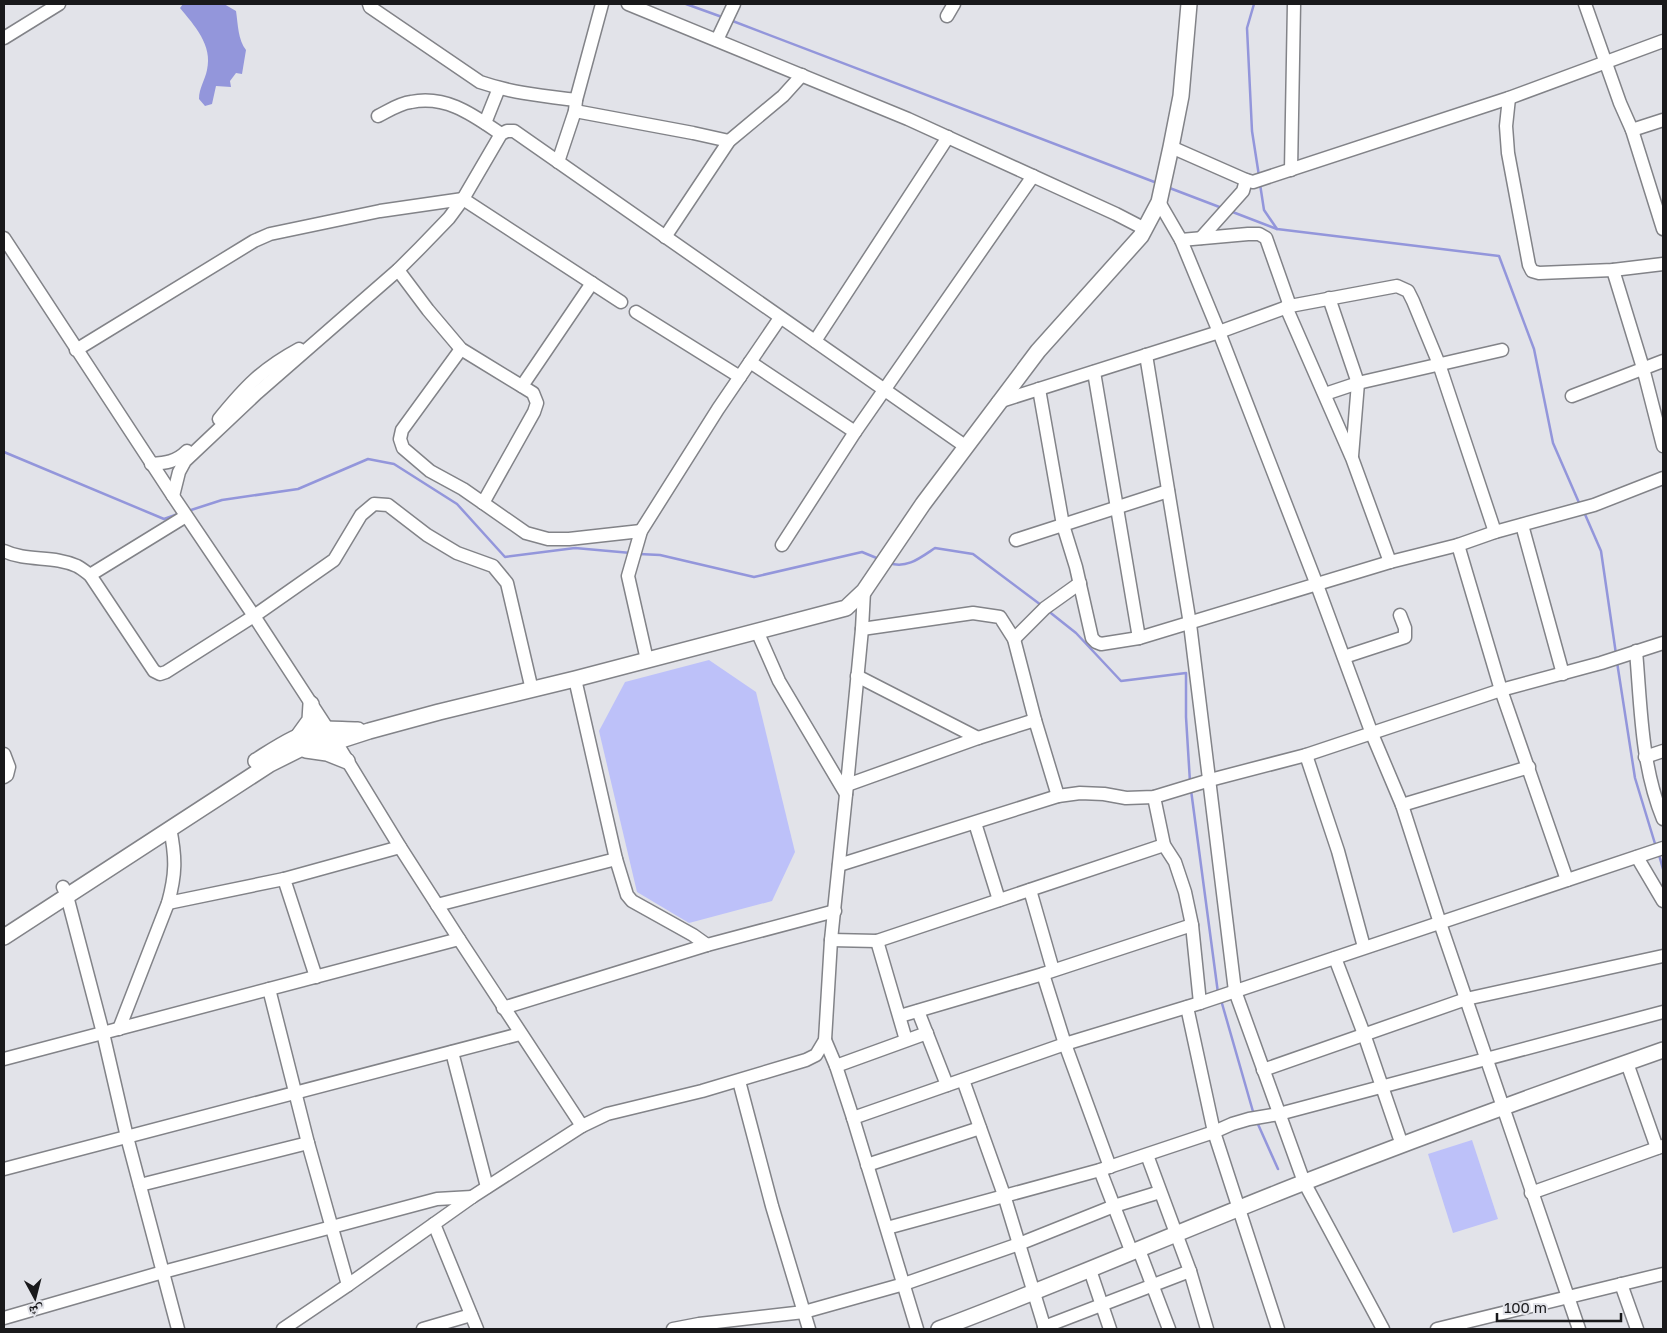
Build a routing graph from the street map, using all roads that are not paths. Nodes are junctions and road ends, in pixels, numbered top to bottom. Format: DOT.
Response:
graph roads {
  1 [pos="59,4"];
  2 [pos="369,4"];
  3 [pos="602,4"];
  4 [pos="628,4"];
  5 [pos="954,4"];
  6 [pos="1189,4"];
  7 [pos="1294,4"];
  8 [pos="1585,4"];
  9 [pos="733,5"];
  10 [pos="947,16"];
  11 [pos="4,38"];
  12 [pos="717,40"];
  13 [pos="1663,41"];
  14 [pos="1605,63"];
  15 [pos="802,75"];
  16 [pos="499,88"];
  17 [pos="1509,98"];
  18 [pos="576,105"];
  19 [pos="378,116"];
  20 [pos="1663,120"];
  21 [pos="485,123"];
  22 [pos="1632,130"];
  23 [pos="501,134"];
  24 [pos="948,137"];
  25 [pos="729,141"];
  26 [pos="1171,147"];
  27 [pos="558,162"];
  28 [pos="1291,170"];
  29 [pos="1033,176"];
  30 [pos="1250,181"];
  31 [pos="463,198"];
  32 [pos="1160,198"];
  33 [pos="1659,200"];
  34 [pos="1145,229"];
  35 [pos="1663,229"];
  36 [pos="665,237"];
  37 [pos="4,238"];
  38 [pos="1201,238"];
  39 [pos="1182,240"];
  40 [pos="1663,264"];
  41 [pos="398,270"];
  42 [pos="1613,270"];
  43 [pos="592,283"];
  44 [pos="1329,298"];
  45 [pos="621,302"];
  46 [pos="1288,306"];
  47 [pos="636,312"];
  48 [pos="780,318"];
  49 [pos="1219,332"];
  50 [pos="319,339"];
  51 [pos="814,341"];
  52 [pos="461,349"];
  53 [pos="76,350"];
  54 [pos="1502,350"];
  55 [pos="1146,355"];
  56 [pos="1663,361"];
  57 [pos="750,362"];
  58 [pos="1439,364"];
  59 [pos="1643,368"];
  60 [pos="1094,372"];
  61 [pos="740,377"];
  62 [pos="1358,383"];
  63 [pos="522,386"];
  64 [pos="1040,389"];
  65 [pos="886,390"];
  66 [pos="1325,394"];
  67 [pos="1572,396"];
  68 [pos="998,402"];
  69 [pos="855,432"];
  70 [pos="965,446"];
  71 [pos="1663,446"];
  72 [pos="1352,458"];
  73 [pos="151,464"];
  74 [pos="1663,478"];
  75 [pos="1168,491"];
  76 [pos="172,496"];
  77 [pos="483,503"];
  78 [pos="1117,507"];
  79 [pos="186,516"];
  80 [pos="1063,525"];
  81 [pos="1522,525"];
  82 [pos="641,531"];
  83 [pos="1495,532"];
  84 [pos="1016,540"];
  85 [pos="782,545"];
  86 [pos="1458,545"];
  87 [pos="4,551"];
  88 [pos="1390,562"];
  89 [pos="90,575"];
  90 [pos="1080,583"];
  91 [pos="1317,584"];
  92 [pos="864,591"];
  93 [pos="1400,615"];
  94 [pos="254,616"];
  95 [pos="1190,624"];
  96 [pos="862,629"];
  97 [pos="757,632"];
  98 [pos="1139,638"];
  99 [pos="1014,639"];
  100 [pos="1663,643"];
  101 [pos="1634,652"];
  102 [pos="1344,657"];
  103 [pos="647,660"];
  104 [pos="1563,674"];
  105 [pos="857,676"];
  106 [pos="574,679"];
  107 [pos="532,690"];
  108 [pos="1501,690"];
  109 [pos="311,704"];
  110 [pos="1035,720"];
  111 [pos="1372,734"];
  112 [pos="331,736"];
  113 [pos="978,738"];
  114 [pos="298,743"];
  115 [pos="1663,751"];
  116 [pos="4,754"];
  117 [pos="1306,756"];
  118 [pos="1645,757"];
  119 [pos="347,762"];
  120 [pos="1529,767"];
  121 [pos="4,777"];
  122 [pos="1207,781"];
  123 [pos="847,790"];
  124 [pos="1058,796"];
  125 [pos="1154,798"];
  126 [pos="1660,804"];
  127 [pos="1402,805"];
  128 [pos="1663,819"];
  129 [pos="975,823"];
  130 [pos="170,828"];
  131 [pos="1164,845"];
  132 [pos="400,847"];
  133 [pos="1663,848"];
  134 [pos="1640,856"];
  135 [pos="616,859"];
  136 [pos="839,865"];
  137 [pos="284,880"];
  138 [pos="1567,880"];
  139 [pos="1030,890"];
  140 [pos="65,891"];
  141 [pos="999,900"];
  142 [pos="1663,902"];
  143 [pos="168,903"];
  144 [pos="437,905"];
  145 [pos="835,911"];
  146 [pos="1440,924"];
  147 [pos="4,925"];
  148 [pos="1192,925"];
  149 [pos="4,936"];
  150 [pos="458,939"];
  151 [pos="831,940"];
  152 [pos="877,942"];
  153 [pos="707,945"];
  154 [pos="1364,947"];
  155 [pos="1663,956"];
  156 [pos="1335,958"];
  157 [pos="1048,972"];
  158 [pos="316,977"];
  159 [pos="269,989"];
  160 [pos="1235,991"];
  161 [pos="1466,999"];
  162 [pos="1204,1002"];
  163 [pos="1187,1006"];
  164 [pos="503,1008"];
  165 [pos="918,1011"];
  166 [pos="1663,1012"];
  167 [pos="900,1016"];
  168 [pos="119,1029"];
  169 [pos="103,1033"];
  170 [pos="926,1033"];
  171 [pos="520,1034"];
  172 [pos="1364,1034"];
  173 [pos="826,1040"];
  174 [pos="906,1040"];
  175 [pos="1065,1044"];
  176 [pos="1663,1050"];
  177 [pos="452,1052"];
  178 [pos="1486,1058"];
  179 [pos="4,1059"];
  180 [pos="1627,1063"];
  181 [pos="836,1066"];
  182 [pos="1262,1070"];
  183 [pos="963,1080"];
  184 [pos="739,1081"];
  185 [pos="947,1085"];
  186 [pos="1382,1086"];
  187 [pos="295,1092"];
  188 [pos="1504,1106"];
  189 [pos="1279,1114"];
  190 [pos="853,1118"];
  191 [pos="582,1126"];
  192 [pos="980,1128"];
  193 [pos="1214,1132"];
  194 [pos="127,1136"];
  195 [pos="308,1143"];
  196 [pos="1402,1145"];
  197 [pos="1660,1147"];
  198 [pos="1147,1155"];
  199 [pos="867,1165"];
  200 [pos="1105,1168"];
  201 [pos="4,1169"];
  202 [pos="1304,1182"];
  203 [pos="140,1185"];
  204 [pos="487,1186"];
  205 [pos="1160,1192"];
  206 [pos="1531,1193"];
  207 [pos="1004,1195"];
  208 [pos="472,1197"];
  209 [pos="1114,1206"];
  210 [pos="1239,1209"];
  211 [pos="434,1224"];
  212 [pos="331,1228"];
  213 [pos="887,1228"];
  214 [pos="1176,1234"];
  215 [pos="1019,1244"];
  216 [pos="1135,1251"];
  217 [pos="1090,1270"];
  218 [pos="1190,1270"];
  219 [pos="164,1272"];
  220 [pos="1663,1274"];
  221 [pos="904,1284"];
  222 [pos="1152,1284"];
  223 [pos="1621,1284"];
  224 [pos="348,1285"];
  225 [pos="1033,1294"];
  226 [pos="1567,1298"];
  227 [pos="1102,1305"];
  228 [pos="804,1312"];
  229 [pos="471,1315"];
  230 [pos="4,1318"];
  231 [pos="1045,1328"];
  232 [pos="178,1329"];
  233 [pos="283,1329"];
  234 [pos="423,1329"];
  235 [pos="477,1329"];
  236 [pos="672,1329"];
  237 [pos="809,1329"];
  238 [pos="917,1329"];
  239 [pos="939,1329"];
  240 [pos="1110,1329"];
  241 [pos="1169,1329"];
  242 [pos="1207,1329"];
  243 [pos="1278,1329"];
  244 [pos="1383,1329"];
  245 [pos="1437,1329"];
  246 [pos="1579,1329"];
  247 [pos="1637,1329"];
  1 -- 11 [label="street"];
  2 -- 16 [label="street"];
  3 -- 18 [label="street"];
  4 -- 12 [label="street"];
  5 -- 10 [label="street"];
  6 -- 26 [label="main road"];
  7 -- 28 [label="street"];
  8 -- 14 [label="street"];
  9 -- 12 [label="street"];
  12 -- 15 [label="street"];
  13 -- 14 [label="street"];
  14 -- 17 [label="street"];
  14 -- 22 [label="street"];
  15 -- 24 [label="street"];
  15 -- 25 [label="street"];
  16 -- 18 [label="street"];
  16 -- 21 [label="street"];
  17 -- 28 [label="street"];
  17 -- 42 [label="street"];
  18 -- 25 [label="street"];
  18 -- 27 [label="street"];
  19 -- 21 [label="street"];
  20 -- 22 [label="street"];
  21 -- 23 [label="street"];
  22 -- 33 [label="street"];
  23 -- 27 [label="street"];
  23 -- 31 [label="street"];
  24 -- 29 [label="street"];
  24 -- 51 [label="street"];
  25 -- 36 [label="street"];
  26 -- 30 [label="street"];
  26 -- 32 [label="main road"];
  27 -- 36 [label="street"];
  28 -- 30 [label="street"];
  29 -- 34 [label="street"];
  29 -- 65 [label="street"];
  30 -- 38 [label="street"];
  31 -- 41 [label="street"];
  31 -- 43 [label="street"];
  31 -- 53 [label="street"];
  32 -- 34 [label="main road"];
  32 -- 39 [label="street"];
  33 -- 35 [label="street"];
  34 -- 68 [label="main road"];
  36 -- 48 [label="street"];
  37 -- 53 [label="street"];
  38 -- 39 [label="street"];
  38 -- 46 [label="street"];
  39 -- 49 [label="street"];
  40 -- 42 [label="street"];
  41 -- 50 [label="street"];
  41 -- 52 [label="street"];
  42 -- 59 [label="street"];
  43 -- 45 [label="street"];
  43 -- 63 [label="street"];
  44 -- 46 [label="street"];
  44 -- 58 [label="street"];
  44 -- 62 [label="street"];
  46 -- 49 [label="street"];
  46 -- 66 [label="street"];
  47 -- 61 [label="street"];
  48 -- 51 [label="street"];
  48 -- 57 [label="street"];
  49 -- 55 [label="street"];
  49 -- 91 [label="street"];
  50 -- 73 [label="street"];
  50 -- 76 [label="street"];
  51 -- 65 [label="street"];
  52 -- 63 [label="street"];
  52 -- 77 [label="street"];
  53 -- 73 [label="street"];
  54 -- 58 [label="street"];
  55 -- 60 [label="street"];
  55 -- 75 [label="street"];
  56 -- 59 [label="street"];
  57 -- 61 [label="street"];
  57 -- 69 [label="street"];
  58 -- 62 [label="street"];
  58 -- 83 [label="street"];
  59 -- 67 [label="street"];
  59 -- 71 [label="street"];
  60 -- 64 [label="street"];
  60 -- 78 [label="street"];
  61 -- 82 [label="street"];
  62 -- 66 [label="street"];
  62 -- 72 [label="street"];
  63 -- 77 [label="street"];
  64 -- 68 [label="street"];
  64 -- 80 [label="street"];
  65 -- 69 [label="street"];
  65 -- 70 [label="street"];
  66 -- 72 [label="street"];
  68 -- 70 [label="main road"];
  69 -- 85 [label="street"];
  70 -- 92 [label="main road"];
  72 -- 88 [label="street"];
  73 -- 76 [label="street"];
  74 -- 81 [label="street"];
  75 -- 78 [label="street"];
  75 -- 95 [label="street"];
  76 -- 79 [label="street"];
  77 -- 82 [label="street"];
  78 -- 80 [label="street"];
  78 -- 98 [label="street"];
  79 -- 89 [label="street"];
  79 -- 94 [label="street"];
  80 -- 84 [label="street"];
  80 -- 90 [label="street"];
  81 -- 83 [label="street"];
  81 -- 104 [label="street"];
  82 -- 103 [label="street"];
  83 -- 86 [label="street"];
  86 -- 88 [label="street"];
  86 -- 108 [label="street"];
  87 -- 89 [label="street"];
  88 -- 91 [label="street"];
  89 -- 94 [label="street"];
  90 -- 98 [label="street"];
  90 -- 99 [label="street"];
  91 -- 95 [label="street"];
  91 -- 102 [label="street"];
  92 -- 96 [label="street"];
  92 -- 97 [label="main road"];
  93 -- 102 [label="street"];
  94 -- 107 [label="street"];
  94 -- 109 [label="street"];
  95 -- 98 [label="street"];
  95 -- 122 [label="street"];
  96 -- 99 [label="street"];
  96 -- 105 [label="street"];
  97 -- 103 [label="main road"];
  97 -- 123 [label="street"];
  99 -- 110 [label="street"];
  100 -- 101 [label="street"];
  101 -- 104 [label="street"];
  101 -- 118 [label="street"];
  102 -- 111 [label="street"];
  103 -- 106 [label="main road"];
  104 -- 108 [label="street"];
  105 -- 113 [label="street"];
  105 -- 123 [label="street"];
  106 -- 107 [label="main road"];
  106 -- 135 [label="street"];
  107 -- 112 [label="main road"];
  108 -- 111 [label="street"];
  108 -- 120 [label="street"];
  109 -- 112 [label="street"];
  109 -- 114 [label="main road"];
  110 -- 113 [label="street"];
  110 -- 124 [label="street"];
  111 -- 117 [label="street"];
  111 -- 127 [label="street"];
  112 -- 114 [label="main road"];
  112 -- 119 [label="street"];
  113 -- 123 [label="street"];
  114 -- 119 [label="main road"];
  114 -- 130 [label="main road"];
  114 -- 140 [label="main road"];
  115 -- 118 [label="street"];
  116 -- 121 [label="street"];
  117 -- 122 [label="street"];
  117 -- 154 [label="street"];
  118 -- 126 [label="street"];
  119 -- 132 [label="street"];
  120 -- 127 [label="street"];
  120 -- 138 [label="street"];
  122 -- 125 [label="street"];
  122 -- 160 [label="street"];
  123 -- 136 [label="street"];
  124 -- 125 [label="street"];
  124 -- 129 [label="street"];
  125 -- 131 [label="street"];
  126 -- 128 [label="street"];
  127 -- 146 [label="street"];
  129 -- 136 [label="street"];
  129 -- 141 [label="street"];
  130 -- 140 [label="main road"];
  130 -- 143 [label="street"];
  131 -- 139 [label="street"];
  131 -- 148 [label="street"];
  132 -- 137 [label="street"];
  132 -- 144 [label="street"];
  133 -- 134 [label="street"];
  134 -- 138 [label="street"];
  134 -- 142 [label="street"];
  135 -- 144 [label="street"];
  135 -- 153 [label="street"];
  136 -- 145 [label="street"];
  137 -- 143 [label="street"];
  137 -- 158 [label="street"];
  138 -- 146 [label="street"];
  139 -- 141 [label="street"];
  139 -- 157 [label="street"];
  140 -- 147 [label="main road"];
  140 -- 149 [label="main road"];
  140 -- 169 [label="street"];
  141 -- 152 [label="street"];
  143 -- 168 [label="street"];
  144 -- 150 [label="street"];
  145 -- 151 [label="street"];
  145 -- 153 [label="street"];
  146 -- 154 [label="street"];
  146 -- 161 [label="street"];
  148 -- 157 [label="street"];
  148 -- 162 [label="street"];
  150 -- 158 [label="street"];
  150 -- 164 [label="street"];
  151 -- 152 [label="street"];
  151 -- 173 [label="street"];
  152 -- 167 [label="street"];
  153 -- 164 [label="street"];
  154 -- 156 [label="street"];
  155 -- 161 [label="street"];
  156 -- 160 [label="street"];
  156 -- 172 [label="street"];
  157 -- 165 [label="street"];
  157 -- 175 [label="street"];
  158 -- 159 [label="street"];
  159 -- 168 [label="street"];
  159 -- 187 [label="street"];
  160 -- 162 [label="street"];
  160 -- 182 [label="street"];
  161 -- 172 [label="street"];
  161 -- 178 [label="street"];
  162 -- 163 [label="street"];
  163 -- 175 [label="street"];
  163 -- 193 [label="street"];
  164 -- 171 [label="street"];
  165 -- 167 [label="street"];
  165 -- 170 [label="street"];
  166 -- 178 [label="street"];
  167 -- 174 [label="street"];
  168 -- 169 [label="street"];
  169 -- 179 [label="street"];
  169 -- 194 [label="street"];
  170 -- 174 [label="street"];
  170 -- 185 [label="street"];
  171 -- 177 [label="street"];
  171 -- 191 [label="street"];
  172 -- 182 [label="street"];
  172 -- 186 [label="street"];
  173 -- 181 [label="street"];
  173 -- 184 [label="street"];
  174 -- 181 [label="street"];
  175 -- 183 [label="street"];
  175 -- 200 [label="street"];
  176 -- 180 [label="main road"];
  177 -- 187 [label="street"];
  177 -- 204 [label="street"];
  178 -- 186 [label="street"];
  178 -- 188 [label="street"];
  180 -- 188 [label="main road"];
  180 -- 197 [label="street"];
  181 -- 190 [label="street"];
  182 -- 189 [label="street"];
  183 -- 185 [label="street"];
  183 -- 192 [label="street"];
  184 -- 191 [label="street"];
  184 -- 228 [label="street"];
  185 -- 190 [label="street"];
  186 -- 189 [label="street"];
  186 -- 196 [label="street"];
  187 -- 194 [label="street"];
  187 -- 195 [label="street"];
  188 -- 196 [label="main road"];
  188 -- 206 [label="street"];
  189 -- 193 [label="street"];
  189 -- 202 [label="street"];
  190 -- 199 [label="street"];
  191 -- 204 [label="street"];
  192 -- 199 [label="street"];
  192 -- 207 [label="street"];
  193 -- 198 [label="street"];
  193 -- 210 [label="street"];
  194 -- 201 [label="street"];
  194 -- 203 [label="street"];
  195 -- 203 [label="street"];
  195 -- 212 [label="street"];
  196 -- 202 [label="main road"];
  197 -- 206 [label="street"];
  198 -- 200 [label="street"];
  198 -- 205 [label="street"];
  199 -- 213 [label="street"];
  200 -- 207 [label="street"];
  200 -- 209 [label="street"];
  202 -- 210 [label="main road"];
  202 -- 244 [label="street"];
  203 -- 219 [label="street"];
  204 -- 208 [label="street"];
  205 -- 209 [label="street"];
  205 -- 214 [label="street"];
  206 -- 226 [label="street"];
  207 -- 213 [label="street"];
  207 -- 215 [label="street"];
  208 -- 211 [label="street"];
  208 -- 212 [label="street"];
  209 -- 215 [label="street"];
  209 -- 216 [label="street"];
  210 -- 214 [label="main road"];
  210 -- 243 [label="street"];
  211 -- 224 [label="street"];
  211 -- 229 [label="street"];
  212 -- 219 [label="street"];
  212 -- 224 [label="street"];
  213 -- 221 [label="street"];
  214 -- 216 [label="main road"];
  214 -- 218 [label="street"];
  215 -- 221 [label="street"];
  215 -- 225 [label="street"];
  216 -- 217 [label="main road"];
  216 -- 222 [label="street"];
  217 -- 225 [label="main road"];
  217 -- 227 [label="street"];
  218 -- 222 [label="street"];
  218 -- 242 [label="street"];
  219 -- 230 [label="street"];
  219 -- 232 [label="street"];
  220 -- 223 [label="street"];
  221 -- 228 [label="street"];
  221 -- 238 [label="street"];
  222 -- 227 [label="street"];
  222 -- 241 [label="street"];
  223 -- 226 [label="street"];
  223 -- 247 [label="street"];
  224 -- 233 [label="street"];
  225 -- 231 [label="street"];
  225 -- 239 [label="main road"];
  226 -- 245 [label="street"];
  226 -- 246 [label="street"];
  227 -- 231 [label="street"];
  227 -- 240 [label="street"];
  228 -- 236 [label="street"];
  228 -- 237 [label="street"];
  229 -- 234 [label="street"];
  229 -- 235 [label="street"];
}
